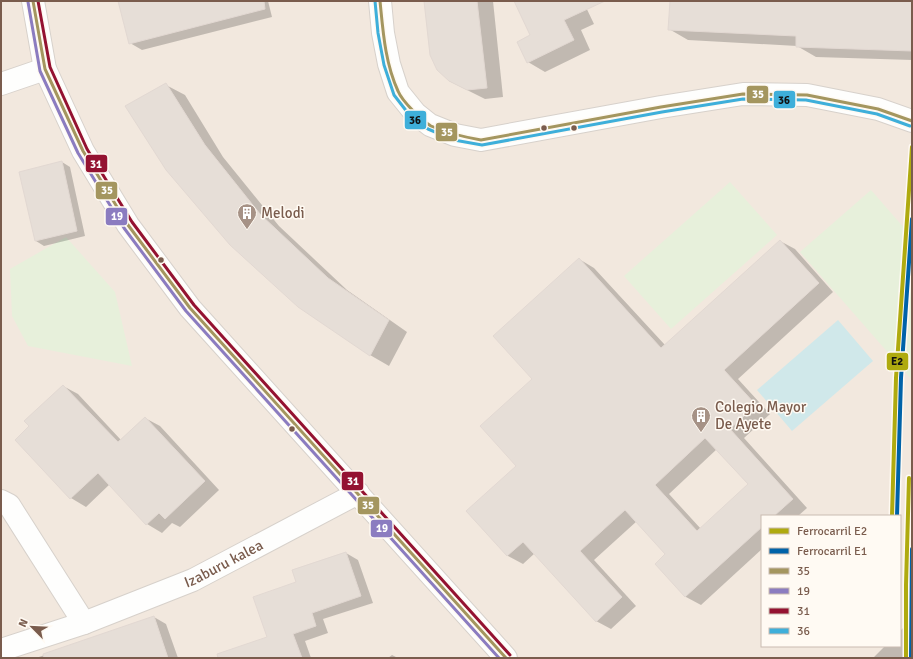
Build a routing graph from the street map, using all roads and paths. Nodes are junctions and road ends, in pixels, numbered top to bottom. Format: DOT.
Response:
graph roads {
  1 [pos="33,1"];
  2 [pos="380,1"];
  3 [pos="45,69"];
  4 [pos="1,84"];
  5 [pos="912,121"];
  6 [pos="358,493"];
  7 [pos="1,501"];
  8 [pos="84,623"];
  9 [pos="1,650"];
  10 [pos="506,658"];
  1 -- 3 [label="street"];
  2 -- 5 [label="street"];
  3 -- 4 [label="street"];
  3 -- 6 [label="street"];
  6 -- 8 [label="street, Izaburu kalea"];
  6 -- 10 [label="street"];
  7 -- 8 [label="street"];
  8 -- 9 [label="street, Izaburu kalea"];
}
